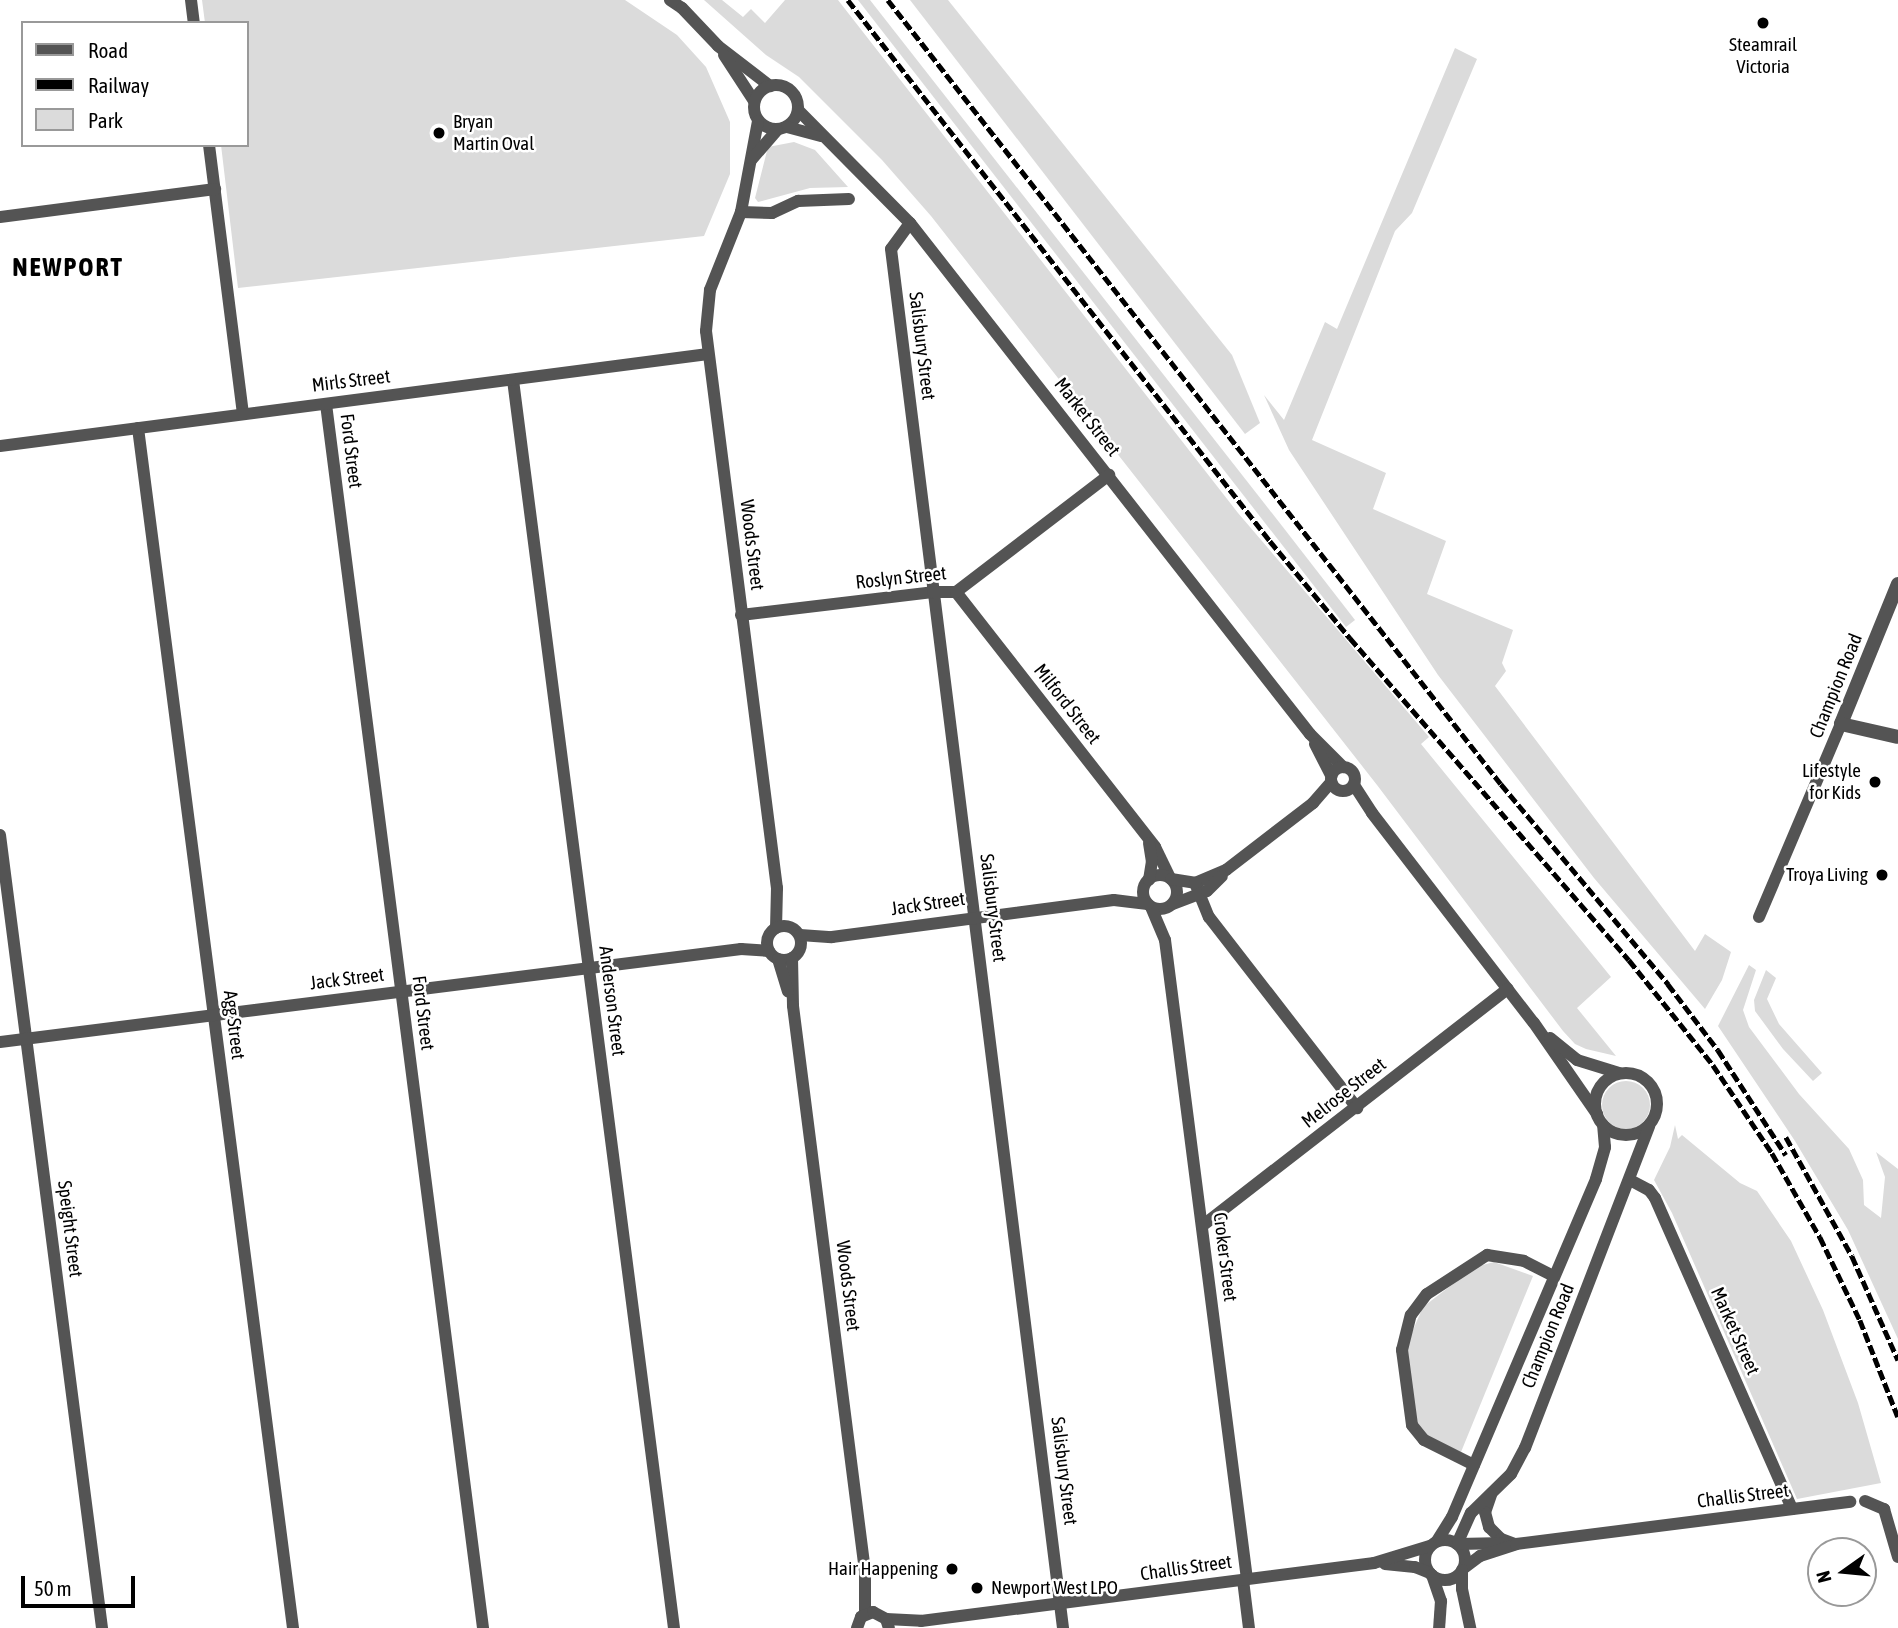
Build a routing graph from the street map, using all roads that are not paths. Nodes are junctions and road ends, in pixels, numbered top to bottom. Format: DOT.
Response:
graph roads {
  1 [pos="191,0"];
  2 [pos="670,0"];
  3 [pos="194,21"];
  4 [pos="718,46"];
  5 [pos="770,86"];
  6 [pos="754,101"];
  7 [pos="799,111"];
  8 [pos="758,121"];
  9 [pos="782,129"];
  10 [pos="821,136"];
  11 [pos="209,147"];
  12 [pos="751,160"];
  13 [pos="215,189"];
  14 [pos="849,199"];
  15 [pos="741,212"];
  16 [pos="0,217"];
  17 [pos="910,223"];
  18 [pos="708,354"];
  19 [pos="513,380"];
  20 [pos="326,404"];
  21 [pos="243,414"];
  22 [pos="138,428"];
  23 [pos="0,446"];
  24 [pos="1109,475"];
  25 [pos="1898,584"];
  26 [pos="933,592"];
  27 [pos="956,592"];
  28 [pos="741,615"];
  29 [pos="1841,724"];
  30 [pos="1310,734"];
  31 [pos="1898,737"];
  32 [pos="1343,767"];
  33 [pos="1340,785"];
  34 [pos="0,835"];
  35 [pos="1147,839"];
  36 [pos="1170,878"];
  37 [pos="1147,881"];
  38 [pos="1196,889"];
  39 [pos="1114,900"];
  40 [pos="1172,905"];
  41 [pos="1150,906"];
  42 [pos="975,916"];
  43 [pos="1759,917"];
  44 [pos="782,927"];
  45 [pos="1165,940"];
  46 [pos="800,941"];
  47 [pos="777,952"];
  48 [pos="589,968"];
  49 [pos="1508,989"];
  50 [pos="401,992"];
  51 [pos="214,1016"];
  52 [pos="1534,1023"];
  53 [pos="26,1039"];
  54 [pos="0,1042"];
  55 [pos="1621,1074"];
  56 [pos="1357,1108"];
  57 [pos="1600,1119"];
  58 [pos="1649,1126"];
  59 [pos="1630,1180"];
  60 [pos="1202,1226"];
  61 [pos="1553,1276"];
  62 [pos="1474,1465"];
  63 [pos="1492,1493"];
  64 [pos="1865,1501"];
  65 [pos="1850,1502"];
  66 [pos="1792,1509"];
  67 [pos="1434,1544"];
  68 [pos="1458,1544"];
  69 [pos="1516,1544"];
  70 [pos="1898,1557"];
  71 [pos="1374,1563"];
  72 [pos="1463,1569"];
  73 [pos="1431,1574"];
  74 [pos="1245,1579"];
  75 [pos="1061,1604"];
  76 [pos="872,1621"];
  77 [pos="921,1621"];
  78 [pos="102,1628"];
  79 [pos="293,1628"];
  80 [pos="483,1628"];
  81 [pos="674,1628"];
  82 [pos="844,1628"];
  83 [pos="903,1628"];
  84 [pos="1063,1628"];
  85 [pos="1249,1628"];
  86 [pos="1439,1628"];
  87 [pos="1470,1628"];
  1 -- 3 [label="street"];
  2 -- 4 [label="street"];
  4 -- 5 [label="street"];
  4 -- 6 [label="street"];
  5 -- 6 [label="street"];
  5 -- 7 [label="street"];
  6 -- 8 [label="street"];
  7 -- 9 [label="street"];
  7 -- 10 [label="street, Market Street"];
  8 -- 9 [label="street"];
  8 -- 12 [label="street, Woods Street"];
  9 -- 10 [label="street, Market Street"];
  9 -- 12 [label="street, Woods Street"];
  10 -- 17 [label="street, Market Street"];
  11 -- 13 [label="street"];
  12 -- 15 [label="street, Woods Street"];
  13 -- 16 [label="street"];
  13 -- 21 [label="street"];
  14 -- 15 [label="street"];
  15 -- 18 [label="street, Woods Street"];
  17 -- 24 [label="street, Market Street"];
  17 -- 26 [label="street, Salisbury Street"];
  18 -- 19 [label="street, Mirls Street"];
  18 -- 28 [label="street, Woods Street"];
  19 -- 20 [label="street, Mirls Street"];
  19 -- 48 [label="street, Anderson Street"];
  20 -- 21 [label="street, Mirls Street"];
  20 -- 50 [label="street, Ford Street"];
  21 -- 22 [label="street, Mirls Street"];
  22 -- 23 [label="street, Mirls Street"];
  22 -- 51 [label="street, Agg Street"];
  24 -- 27 [label="street, Roslyn Street"];
  24 -- 30 [label="street, Market Street"];
  25 -- 29 [label="street, Champion Road"];
  26 -- 27 [label="street, Roslyn Street"];
  26 -- 28 [label="street, Roslyn Street"];
  26 -- 42 [label="street, Salisbury Street"];
  27 -- 35 [label="street, Milford Street"];
  28 -- 44 [label="street, Woods Street"];
  29 -- 31 [label="street"];
  29 -- 43 [label="street, Champion Road"];
  30 -- 32 [label="street, Market Street"];
  30 -- 33 [label="street, Market Street"];
  32 -- 33 [label="street"];
  32 -- 33 [label="street, Market Street"];
  33 -- 38 [label="street"];
  33 -- 49 [label="street, Market Street"];
  34 -- 53 [label="street, Speight Street"];
  35 -- 36 [label="street, Milford Street"];
  35 -- 37 [label="street"];
  36 -- 37 [label="street"];
  36 -- 38 [label="street"];
  36 -- 40 [label="street"];
  37 -- 39 [label="street, Jack Street"];
  37 -- 41 [label="street"];
  38 -- 40 [label="street"];
  38 -- 56 [label="street"];
  39 -- 41 [label="street, Jack Street"];
  39 -- 42 [label="street, Jack Street"];
  40 -- 41 [label="street"];
  40 -- 45 [label="street, Croker Street"];
  41 -- 45 [label="street, Croker Street"];
  42 -- 46 [label="street, Jack Street"];
  42 -- 75 [label="street, Salisbury Street"];
  44 -- 46 [label="street"];
  44 -- 47 [label="street"];
  45 -- 60 [label="street, Croker Street"];
  46 -- 47 [label="street"];
  47 -- 48 [label="street, Jack Street"];
  47 -- 76 [label="street, Woods Street"];
  48 -- 50 [label="street, Jack Street"];
  48 -- 81 [label="street, Anderson Street"];
  49 -- 52 [label="street, Market Street"];
  49 -- 56 [label="street, Melrose Street"];
  50 -- 51 [label="street, Jack Street"];
  50 -- 80 [label="street, Ford Street"];
  51 -- 53 [label="street, Jack Street"];
  51 -- 79 [label="street, Agg Street"];
  52 -- 55 [label="street, Market Street"];
  52 -- 57 [label="street, Market Street"];
  53 -- 54 [label="street, Jack Street"];
  53 -- 78 [label="street, Speight Street"];
  55 -- 57 [label="street"];
  55 -- 58 [label="street"];
  56 -- 60 [label="street, Melrose Street"];
  57 -- 58 [label="street"];
  57 -- 61 [label="street, Champion Road"];
  58 -- 59 [label="street, Champion Road"];
  59 -- 63 [label="street, Champion Road"];
  59 -- 66 [label="street, Market Street"];
  60 -- 74 [label="street, Croker Street"];
  61 -- 62 [label="street, Champion Road"];
  61 -- 62 [label="street"];
  62 -- 67 [label="street, Champion Road"];
  63 -- 68 [label="street, Champion Road"];
  63 -- 69 [label="street"];
  64 -- 70 [label="street"];
  65 -- 66 [label="street, Challis Street"];
  66 -- 69 [label="street, Challis Street"];
  67 -- 68 [label="street"];
  67 -- 71 [label="street, Challis Street"];
  67 -- 73 [label="street"];
  68 -- 69 [label="street, Challis Street"];
  68 -- 72 [label="street"];
  69 -- 72 [label="street, Challis Street"];
  71 -- 73 [label="street, Challis Street"];
  71 -- 74 [label="street, Challis Street"];
  72 -- 73 [label="street"];
  72 -- 87 [label="street"];
  73 -- 86 [label="street"];
  74 -- 75 [label="street, Challis Street"];
  74 -- 85 [label="street, Croker Street"];
  75 -- 77 [label="street, Challis Street"];
  75 -- 84 [label="street, Salisbury Street"];
  76 -- 77 [label="street, Challis Street"];
  76 -- 82 [label="street, Challis Street"];
  77 -- 83 [label="street, Challis Street"];
}
